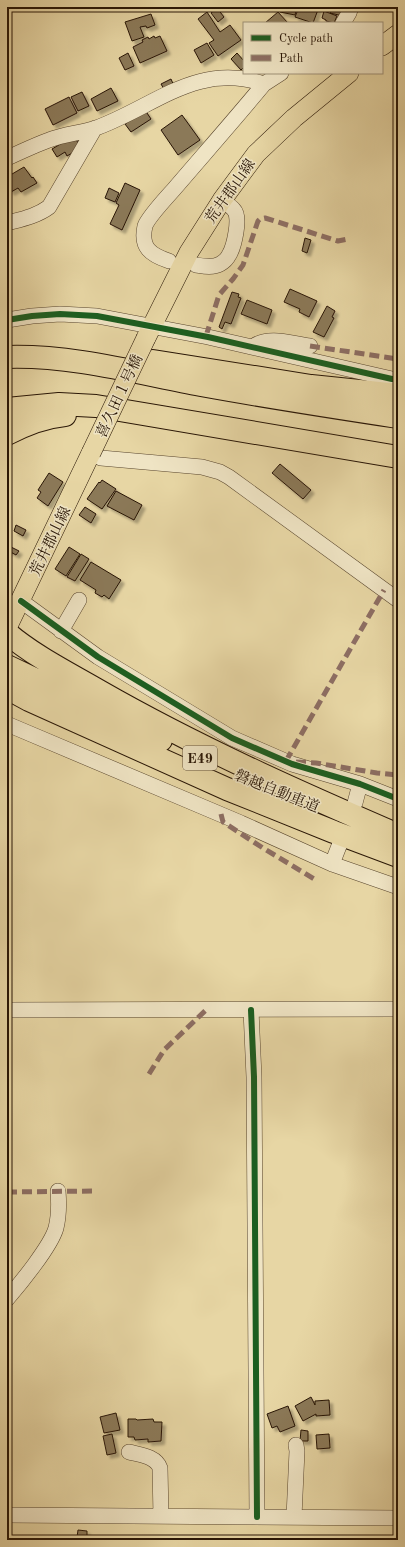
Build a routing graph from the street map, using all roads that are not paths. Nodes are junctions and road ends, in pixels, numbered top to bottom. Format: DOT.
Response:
graph roads {
  1 [pos="351,7"];
  2 [pos="344,22"];
  3 [pos="398,34"];
  4 [pos="383,45"];
  5 [pos="279,74"];
  6 [pos="348,74"];
  7 [pos="264,84"];
  8 [pos="96,128"];
  9 [pos="7,158"];
  10 [pos="222,200"];
  11 [pos="7,223"];
  12 [pos="169,261"];
  13 [pos="196,265"];
  14 [pos="7,320"];
  15 [pos="149,332"];
  16 [pos="7,343"];
  17 [pos="310,346"];
  18 [pos="253,347"];
  19 [pos="7,357"];
  20 [pos="87,363"];
  21 [pos="7,370"];
  22 [pos="398,379"];
  23 [pos="398,395"];
  24 [pos="7,397"];
  25 [pos="287,399"];
  26 [pos="7,408"];
  27 [pos="398,408"];
  28 [pos="398,417"];
  29 [pos="180,419"];
  30 [pos="7,434"];
  31 [pos="398,444"];
  32 [pos="336,446"];
  33 [pos="92,453"];
  34 [pos="398,457"];
  35 [pos="398,462"];
  36 [pos="79,600"];
  37 [pos="398,600"];
  38 [pos="18,606"];
  39 [pos="7,628"];
  40 [pos="61,631"];
  41 [pos="7,633"];
  42 [pos="7,666"];
  43 [pos="7,690"];
  44 [pos="7,724"];
  45 [pos="360,784"];
  46 [pos="398,799"];
  47 [pos="355,803"];
  48 [pos="398,836"];
  49 [pos="339,846"];
  50 [pos="398,856"];
  51 [pos="332,864"];
  52 [pos="398,887"];
  53 [pos="7,1010"];
  54 [pos="251,1010"];
  55 [pos="398,1010"];
  56 [pos="58,1191"];
  57 [pos="7,1299"];
  58 [pos="296,1445"];
  59 [pos="129,1452"];
  60 [pos="7,1514"];
  61 [pos="161,1516"];
  62 [pos="257,1517"];
  63 [pos="294,1517"];
  64 [pos="398,1518"];
  1 -- 2 [label="street"];
  3 -- 4 [label="main road"];
  5 -- 7 [label="street"];
  6 -- 10 [label="main road, 荒井郡山線"];
  7 -- 8 [label="street"];
  7 -- 12 [label="street"];
  8 -- 9 [label="street"];
  8 -- 11 [label="street"];
  10 -- 13 [label="street"];
  10 -- 15 [label="main road, 荒井郡山線"];
  14 -- 15 [label="street"];
  15 -- 18 [label="street"];
  15 -- 33 [label="main road, 喜久田１号橋, bridge"];
  16 -- 23 [label="highway"];
  17 -- 18 [label="street"];
  18 -- 22 [label="street"];
  19 -- 20 [label="highway"];
  20 -- 21 [label="highway"];
  20 -- 25 [label="highway"];
  24 -- 31 [label="highway"];
  25 -- 27 [label="highway"];
  25 -- 28 [label="highway"];
  26 -- 29 [label="highway"];
  29 -- 30 [label="highway"];
  29 -- 32 [label="highway"];
  32 -- 34 [label="highway"];
  32 -- 35 [label="highway"];
  33 -- 37 [label="street"];
  33 -- 38 [label="main road, 荒井郡山線"];
  36 -- 40 [label="street"];
  38 -- 39 [label="main road, 荒井郡山線"];
  38 -- 40 [label="street"];
  40 -- 45 [label="street"];
  41 -- 48 [label="highway"];
  42 -- 48 [label="highway, 磐越自動車道 / E49"];
  43 -- 50 [label="highway, 磐越自動車道 / E49"];
  44 -- 51 [label="street"];
  45 -- 46 [label="street"];
  45 -- 47 [label="street"];
  49 -- 51 [label="street"];
  51 -- 52 [label="street"];
  53 -- 54 [label="street"];
  54 -- 55 [label="street"];
  54 -- 62 [label="street"];
  56 -- 57 [label="street"];
  58 -- 63 [label="street"];
  59 -- 61 [label="street"];
  60 -- 61 [label="street"];
  61 -- 62 [label="street"];
  62 -- 63 [label="street"];
  63 -- 64 [label="street"];
}
